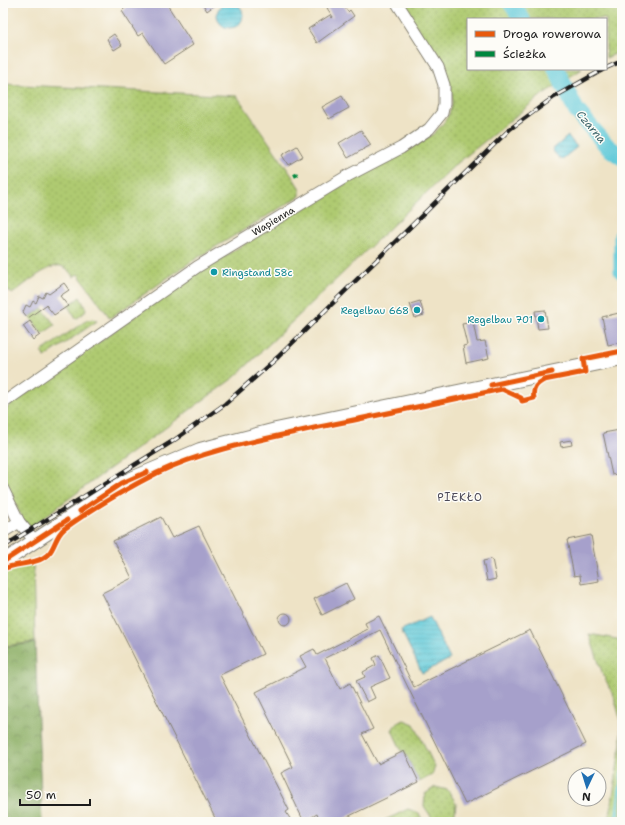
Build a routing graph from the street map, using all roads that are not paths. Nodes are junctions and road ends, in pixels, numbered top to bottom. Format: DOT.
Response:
graph roads {
  1 [pos="397,3"];
  2 [pos="622,358"];
  3 [pos="3,403"];
  4 [pos="3,489"];
  5 [pos="19,522"];
  6 [pos="3,532"];
  7 [pos="35,541"];
  8 [pos="3,562"];
  1 -- 3 [label="street, Wapienna"];
  2 -- 7 [label="street"];
  4 -- 5 [label="street"];
  5 -- 6 [label="street"];
  5 -- 7 [label="street"];
  7 -- 8 [label="street"];
}
